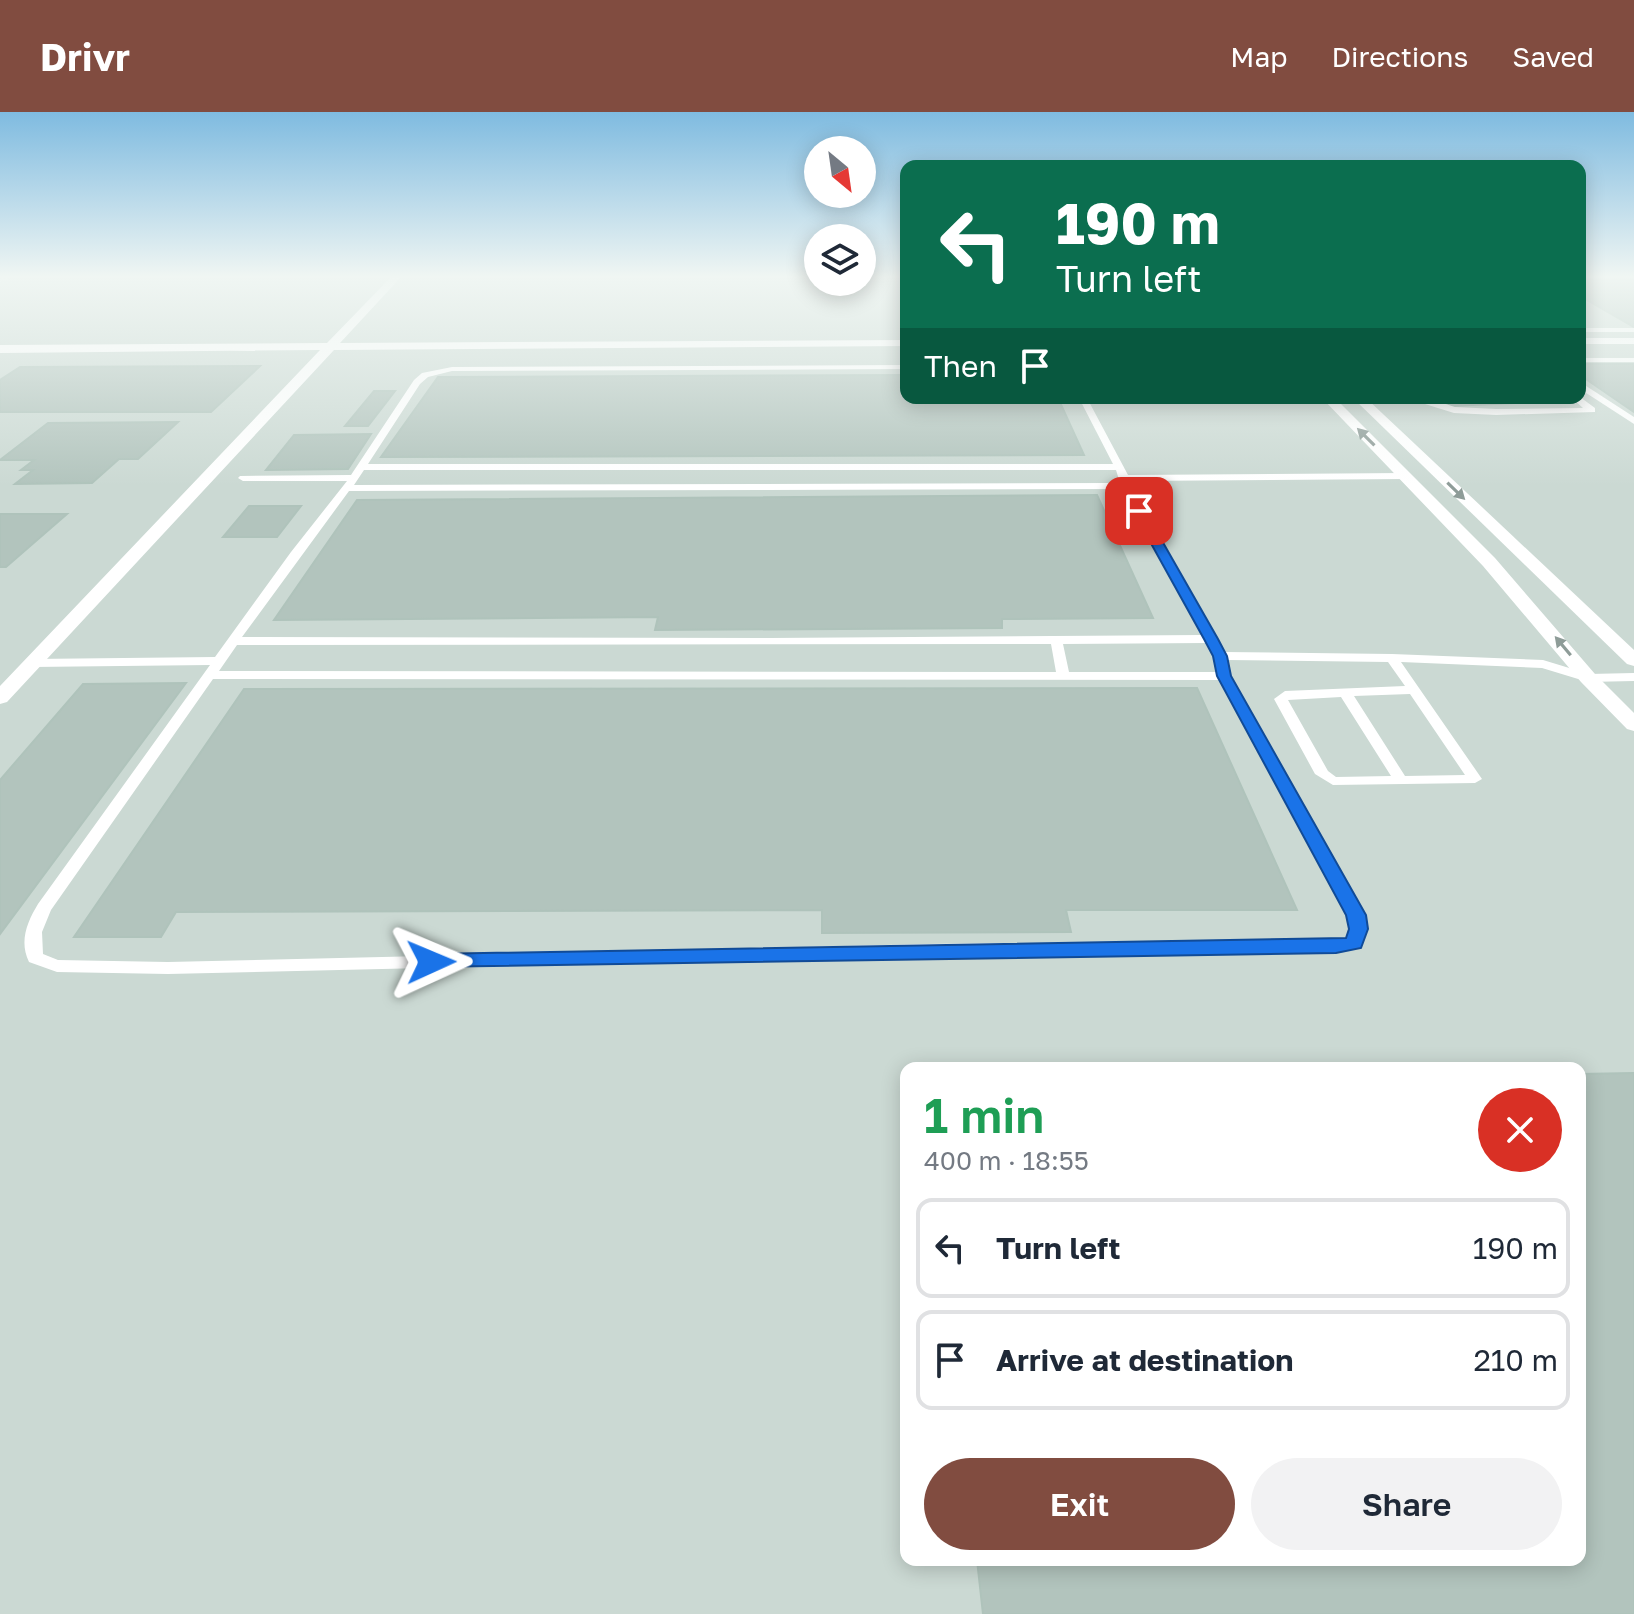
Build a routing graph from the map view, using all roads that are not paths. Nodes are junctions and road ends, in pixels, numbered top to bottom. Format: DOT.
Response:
graph roads {
  1 [pos="463,346"];
  2 [pos="333,347"];
  3 [pos="3,351"];
  4 [pos="1586,360"];
  5 [pos="1634,360"];
  6 [pos="900,367"];
  7 [pos="1586,389"];
  8 [pos="1086,404"];
  9 [pos="1334,404"];
  10 [pos="1365,404"];
  11 [pos="1438,404"];
  12 [pos="1584,404"];
  13 [pos="1634,421"];
  14 [pos="1007,466"];
  15 [pos="361,467"];
  16 [pos="1405,476"];
  17 [pos="1123,477"];
  18 [pos="243,478"];
  19 [pos="354,478"];
  20 [pos="1011,486"];
  21 [pos="346,488"];
  22 [pos="1211,639"];
  23 [pos="1056,640"];
  24 [pos="234,641"];
  25 [pos="1220,656"];
  26 [pos="1392,658"];
  27 [pos="1634,660"];
  28 [pos="218,661"];
  29 [pos="32,663"];
  30 [pos="209,675"];
  31 [pos="1063,675"];
  32 [pos="1224,676"];
  33 [pos="1634,677"];
  34 [pos="1588,678"];
  35 [pos="1415,690"];
  36 [pos="1345,693"];
  37 [pos="0,698"];
  38 [pos="1634,725"];
  39 [pos="1401,780"];
  1 -- 2 [label="street"];
  2 -- 3 [label="street"];
  2 -- 29 [label="street"];
  4 -- 5 [label="lane"];
  6 -- 15 [label="lane"];
  7 -- 13 [label="lane"];
  8 -- 17 [label="lane"];
  16 -- 9 [label="street, one-way"];
  10 -- 27 [label="street, one-way"];
  11 -- 12 [label="lane"];
  14 -- 15 [label="lane"];
  14 -- 17 [label="lane"];
  14 -- 20 [label="lane"];
  15 -- 19 [label="lane"];
  16 -- 17 [label="lane"];
  34 -- 16 [label="street, one-way"];
  17 -- 20 [label="lane"];
  17 -- 22 [label="lane"];
  18 -- 19 [label="lane"];
  19 -- 21 [label="lane"];
  20 -- 21 [label="lane"];
  21 -- 24 [label="lane"];
  22 -- 23 [label="lane"];
  22 -- 25 [label="lane"];
  23 -- 24 [label="lane"];
  23 -- 31 [label="lane"];
  24 -- 28 [label="lane"];
  25 -- 26 [label="lane"];
  25 -- 32 [label="lane"];
  26 -- 34 [label="lane"];
  26 -- 35 [label="lane"];
  28 -- 29 [label="lane"];
  28 -- 30 [label="lane"];
  29 -- 37 [label="street"];
  30 -- 31 [label="lane"];
  30 -- 32 [label="lane"];
  31 -- 32 [label="lane"];
  33 -- 34 [label="lane"];
  34 -- 38 [label="street"];
  35 -- 36 [label="lane"];
  35 -- 39 [label="lane"];
  36 -- 39 [label="lane"];
  36 -- 39 [label="lane"];
}
